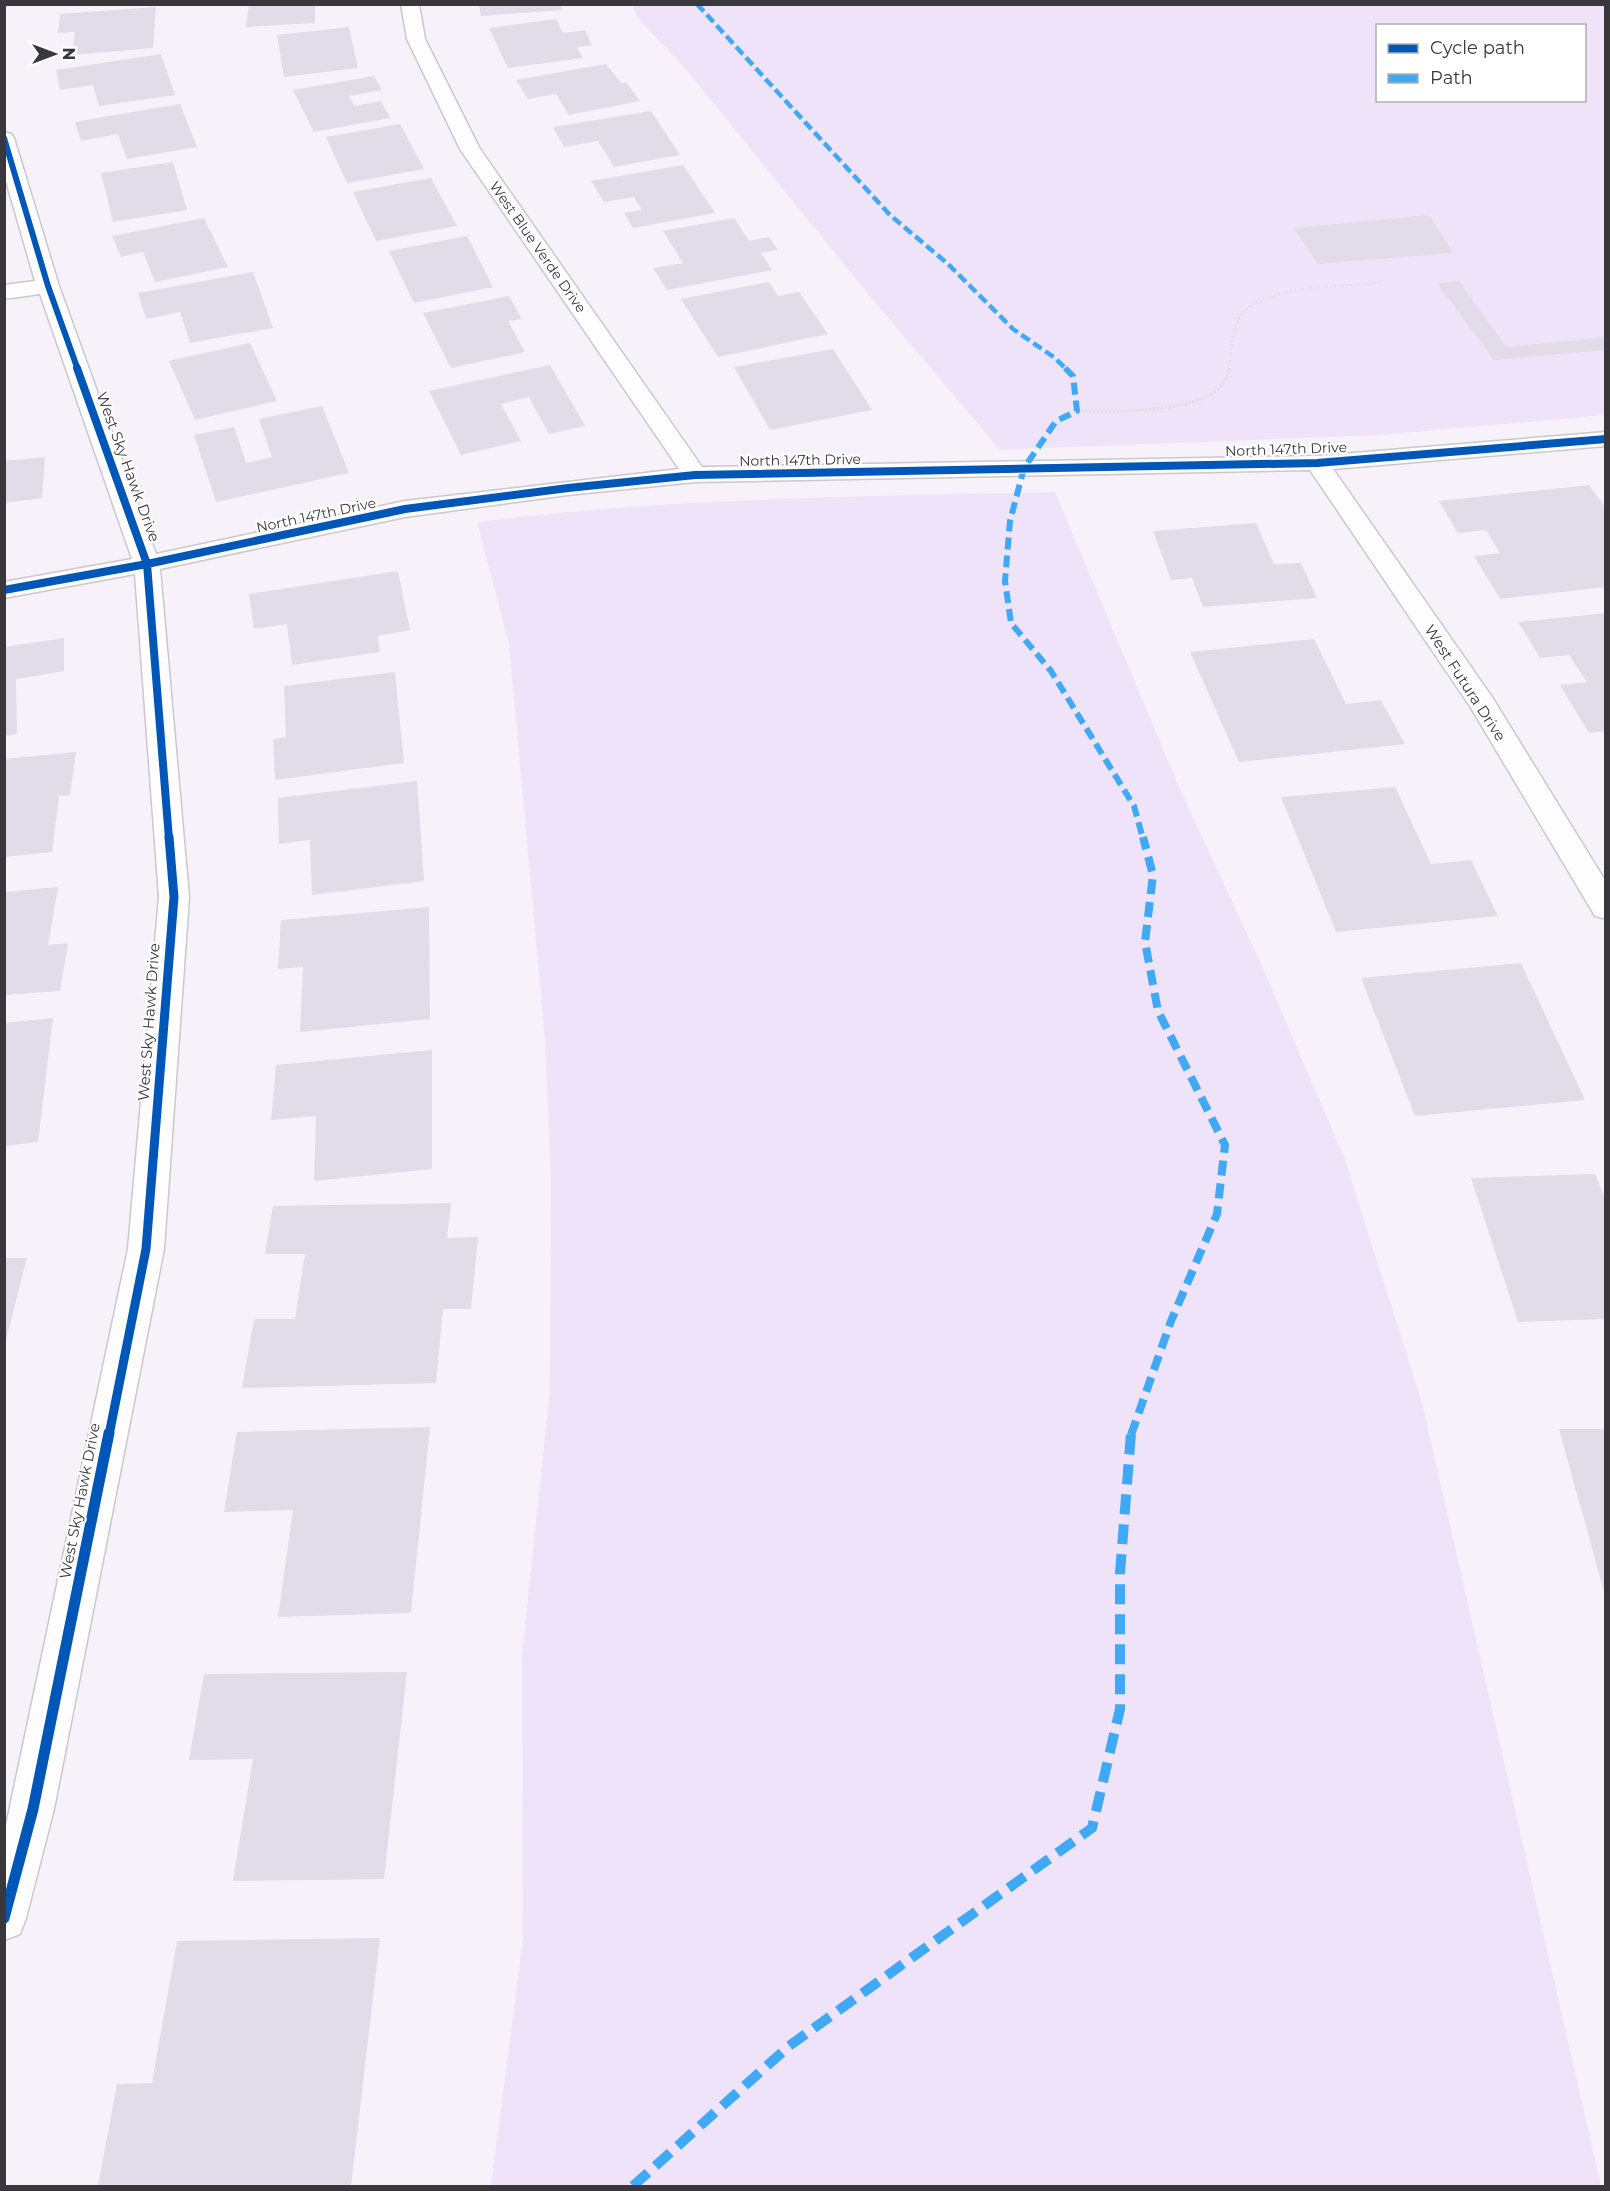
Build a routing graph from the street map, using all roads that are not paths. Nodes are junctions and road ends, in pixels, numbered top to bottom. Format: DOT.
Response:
graph roads {
  1 [pos="410,4"];
  2 [pos="4,138"];
  3 [pos="48,286"];
  4 [pos="4,291"];
  5 [pos="1605,439"];
  6 [pos="1317,463"];
  7 [pos="695,475"];
  8 [pos="147,564"];
  9 [pos="4,590"];
  10 [pos="1605,908"];
  11 [pos="4,1918"];
  1 -- 7 [label="street, West Blue Verde Drive"];
  2 -- 3 [label="street, West Sky Hawk Drive"];
  3 -- 4 [label="street"];
  3 -- 8 [label="street, West Sky Hawk Drive"];
  5 -- 6 [label="street, North 147th Drive"];
  6 -- 7 [label="street, North 147th Drive"];
  6 -- 10 [label="street, West Futura Drive"];
  7 -- 8 [label="street, North 147th Drive"];
  8 -- 9 [label="street, North 147th Drive"];
  8 -- 11 [label="street, West Sky Hawk Drive"];
}
